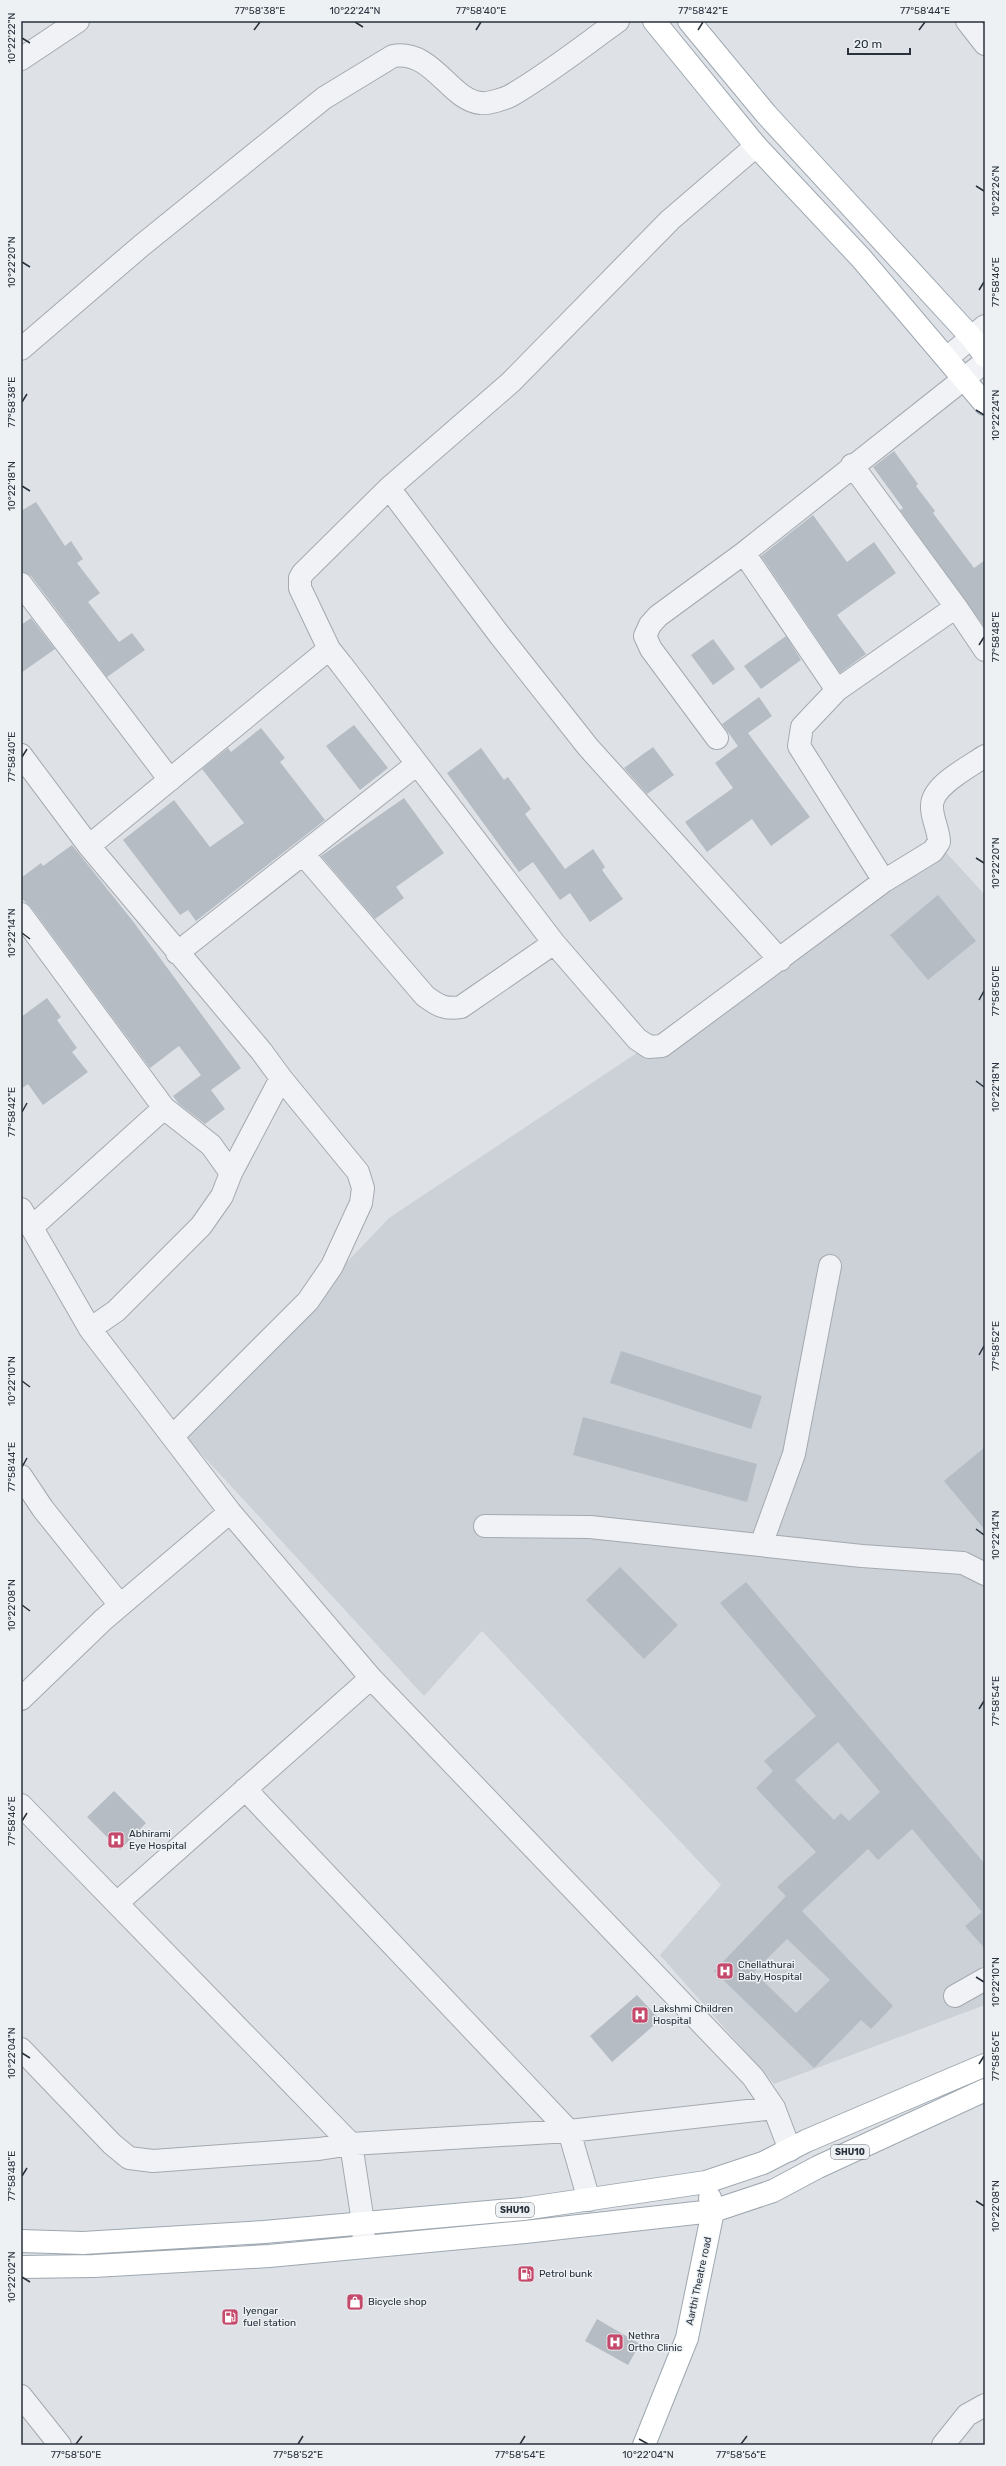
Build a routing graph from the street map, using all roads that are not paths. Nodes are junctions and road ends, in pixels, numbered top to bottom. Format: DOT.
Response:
graph roads {
  1 [pos="78,21"];
  2 [pos="618,21"];
  3 [pos="654,21"];
  4 [pos="689,21"];
  5 [pos="967,21"];
  6 [pos="985,44"];
  7 [pos="21,59"];
  8 [pos="756,146"];
  9 [pos="978,332"];
  10 [pos="21,349"];
  11 [pos="985,356"];
  12 [pos="947,358"];
  13 [pos="985,362"];
  14 [pos="965,378"];
  15 [pos="985,404"];
  16 [pos="852,465"];
  17 [pos="389,488"];
  18 [pos="744,553"];
  19 [pos="21,584"];
  20 [pos="956,607"];
  21 [pos="329,649"];
  22 [pos="985,650"];
  23 [pos="837,690"];
  24 [pos="717,738"];
  25 [pos="21,755"];
  26 [pos="985,756"];
  27 [pos="417,764"];
  28 [pos="170,780"];
  29 [pos="89,846"];
  30 [pos="303,854"];
  31 [pos="884,881"];
  32 [pos="21,914"];
  33 [pos="554,943"];
  34 [pos="177,953"];
  35 [pos="780,960"];
  36 [pos="281,1078"];
  37 [pos="164,1108"];
  38 [pos="231,1173"];
  39 [pos="27,1218"];
  40 [pos="830,1266"];
  41 [pos="90,1329"];
  42 [pos="173,1436"];
  43 [pos="21,1476"];
  44 [pos="230,1512"];
  45 [pos="485,1526"];
  46 [pos="761,1545"];
  47 [pos="985,1574"];
  48 [pos="120,1605"];
  49 [pos="371,1678"];
  50 [pos="21,1698"];
  51 [pos="245,1789"];
  52 [pos="21,1805"];
  53 [pos="117,1903"];
  54 [pos="985,1979"];
  55 [pos="955,1996"];
  56 [pos="21,2049"];
  57 [pos="985,2065"];
  58 [pos="985,2090"];
  59 [pos="774,2108"];
  60 [pos="569,2131"];
  61 [pos="351,2144"];
  62 [pos="790,2150"];
  63 [pos="706,2182"];
  64 [pos="589,2200"];
  65 [pos="713,2211"];
  66 [pos="363,2222"];
  67 [pos="21,2241"];
  68 [pos="364,2247"];
  69 [pos="21,2267"];
  70 [pos="21,2396"];
  71 [pos="985,2405"];
  72 [pos="60,2445"];
  73 [pos="644,2445"];
  74 [pos="943,2445"];
  1 -- 7 [label="street"];
  2 -- 10 [label="street"];
  3 -- 8 [label="main road"];
  4 -- 9 [label="main road"];
  5 -- 6 [label="street"];
  8 -- 12 [label="main road"];
  8 -- 17 [label="street"];
  9 -- 11 [label="main road"];
  9 -- 12 [label="street"];
  12 -- 14 [label="main road"];
  13 -- 14 [label="street"];
  14 -- 15 [label="main road"];
  14 -- 16 [label="street"];
  16 -- 18 [label="street"];
  16 -- 20 [label="street"];
  17 -- 21 [label="street"];
  17 -- 35 [label="street"];
  18 -- 23 [label="street"];
  18 -- 24 [label="street"];
  19 -- 28 [label="street"];
  20 -- 22 [label="street"];
  20 -- 23 [label="street"];
  21 -- 27 [label="street"];
  21 -- 28 [label="street"];
  23 -- 31 [label="street"];
  25 -- 29 [label="street"];
  26 -- 31 [label="street"];
  27 -- 30 [label="street"];
  27 -- 33 [label="street"];
  28 -- 29 [label="street"];
  29 -- 34 [label="street"];
  30 -- 33 [label="street"];
  30 -- 34 [label="street"];
  31 -- 35 [label="street"];
  32 -- 37 [label="street"];
  33 -- 35 [label="street"];
  34 -- 36 [label="street"];
  36 -- 38 [label="street"];
  36 -- 42 [label="street"];
  37 -- 38 [label="street"];
  37 -- 39 [label="street"];
  38 -- 41 [label="street"];
  39 -- 41 [label="street"];
  40 -- 46 [label="street"];
  41 -- 42 [label="street"];
  42 -- 44 [label="street"];
  43 -- 48 [label="street"];
  44 -- 48 [label="street"];
  44 -- 49 [label="street"];
  45 -- 46 [label="street"];
  46 -- 47 [label="street"];
  48 -- 50 [label="street"];
  49 -- 51 [label="street"];
  49 -- 59 [label="street"];
  51 -- 53 [label="street"];
  51 -- 60 [label="street"];
  52 -- 53 [label="street"];
  53 -- 61 [label="street"];
  54 -- 55 [label="street"];
  56 -- 61 [label="street"];
  57 -- 62 [label="main road, SHU10"];
  58 -- 65 [label="main road, SHU10"];
  59 -- 60 [label="street"];
  59 -- 62 [label="street"];
  60 -- 61 [label="street"];
  60 -- 64 [label="street"];
  61 -- 66 [label="street"];
  62 -- 63 [label="main road, SHU10"];
  63 -- 64 [label="main road, SHU10"];
  63 -- 65 [label="main road, Aarthi Theatre road"];
  64 -- 66 [label="main road, SHU10"];
  65 -- 68 [label="main road, SHU10"];
  65 -- 73 [label="main road, Aarthi Theatre road"];
  66 -- 67 [label="main road, SHU10"];
  66 -- 68 [label="street"];
  68 -- 69 [label="main road, SHU10"];
  70 -- 72 [label="street"];
  71 -- 74 [label="street"];
}
